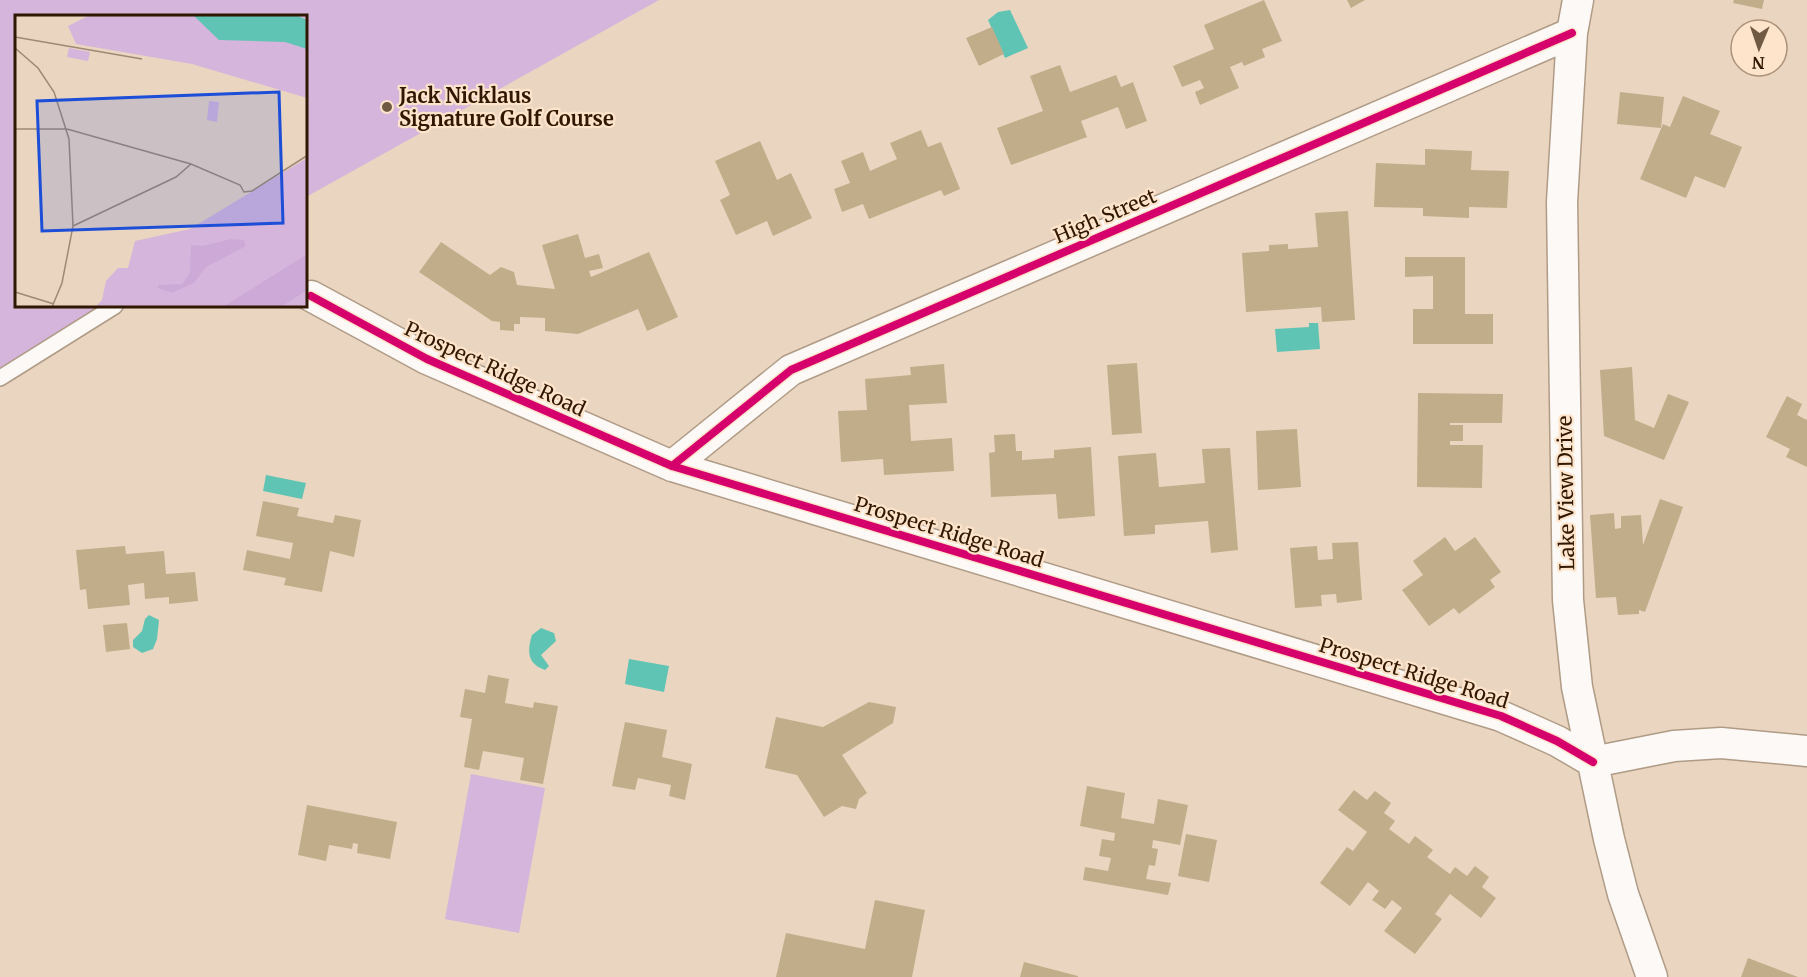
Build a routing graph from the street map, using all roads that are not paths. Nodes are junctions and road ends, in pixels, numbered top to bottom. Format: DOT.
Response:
graph roads {
  1 [pos="1578,0"];
  2 [pos="1572,33"];
  3 [pos="309,290"];
  4 [pos="112,308"];
  5 [pos="0,378"];
  6 [pos="672,466"];
  7 [pos="1807,752"];
  8 [pos="1593,762"];
  9 [pos="1652,977"];
  1 -- 2 [label="street, Lake View Drive"];
  2 -- 6 [label="street, High Street"];
  2 -- 8 [label="street, Lake View Drive"];
  3 -- 6 [label="street, Prospect Ridge Road"];
  4 -- 5 [label="lane"];
  6 -- 8 [label="street, Prospect Ridge Road"];
  7 -- 8 [label="street"];
  8 -- 9 [label="street, Lake View Drive"];
}
